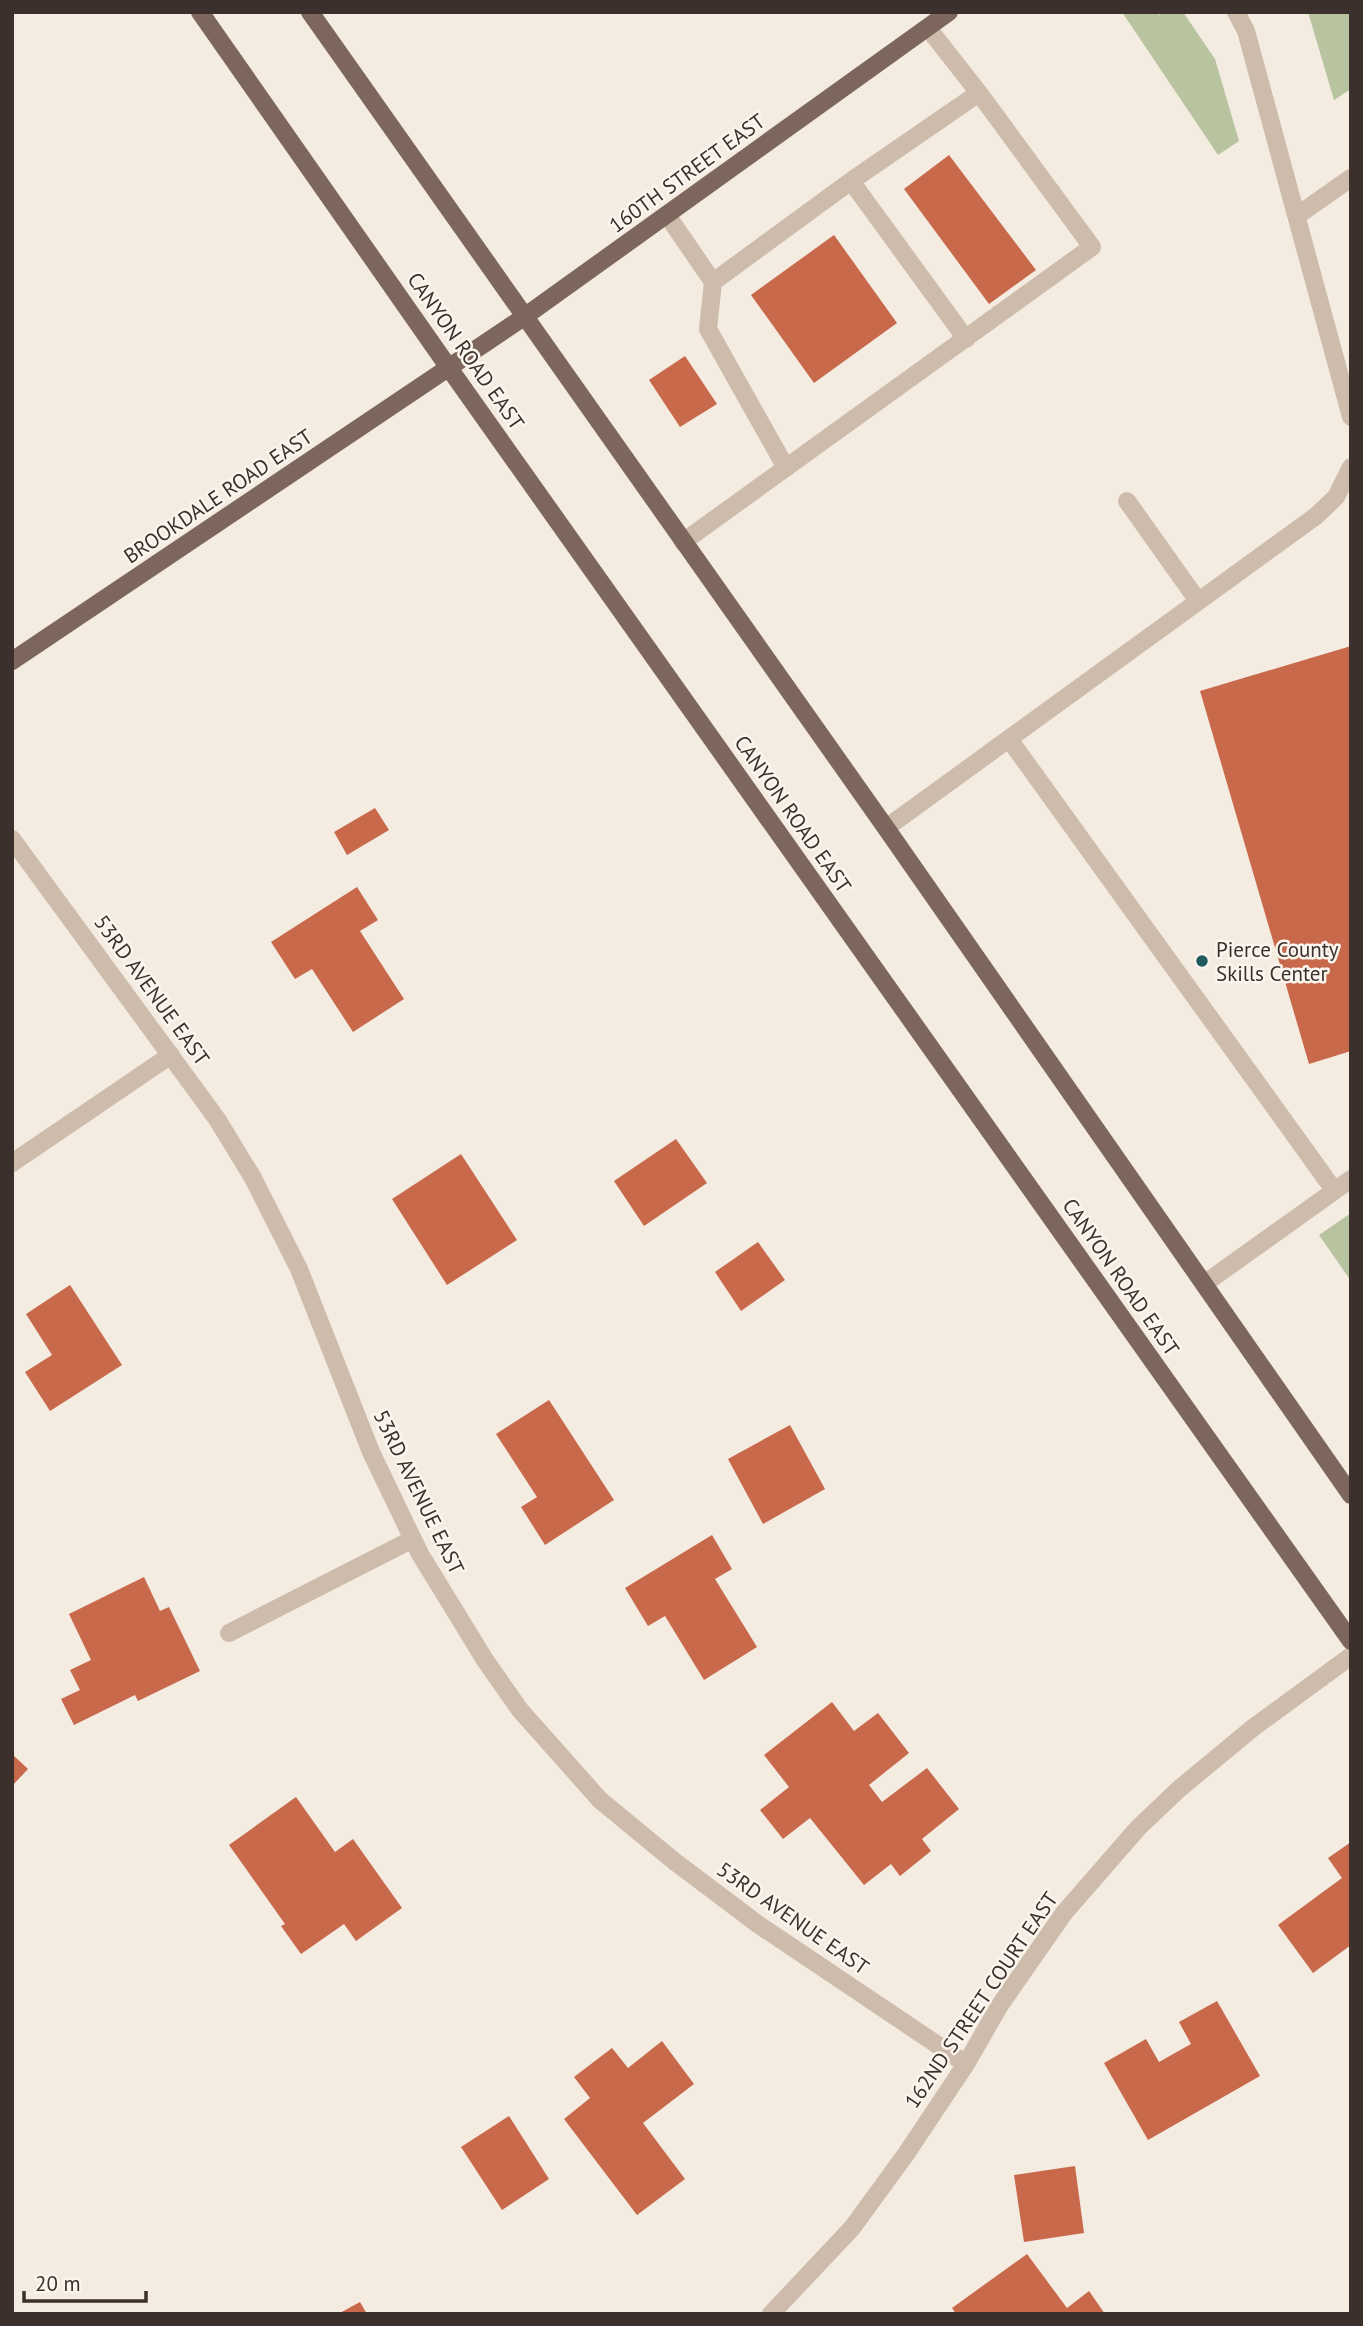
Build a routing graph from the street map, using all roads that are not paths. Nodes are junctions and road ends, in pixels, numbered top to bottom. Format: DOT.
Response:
graph roads {
  1 [pos="201,12"];
  2 [pos="310,12"];
  3 [pos="949,12"];
  4 [pos="1236,12"];
  5 [pos="928,28"];
  6 [pos="979,93"];
  7 [pos="1351,178"];
  8 [pos="851,181"];
  9 [pos="667,215"];
  10 [pos="1297,215"];
  11 [pos="713,282"];
  12 [pos="524,317"];
  13 [pos="966,339"];
  14 [pos="449,368"];
  15 [pos="1351,416"];
  16 [pos="1351,467"];
  17 [pos="786,468"];
  18 [pos="1127,501"];
  19 [pos="683,542"];
  20 [pos="1199,601"];
  21 [pos="12,661"];
  22 [pos="1009,738"];
  23 [pos="886,828"];
  24 [pos="12,839"];
  25 [pos="171,1055"];
  26 [pos="12,1163"];
  27 [pos="1351,1179"];
  28 [pos="1334,1190"];
  29 [pos="1204,1284"];
  30 [pos="1351,1494"];
  31 [pos="413,1539"];
  32 [pos="229,1633"];
  33 [pos="1351,1641"];
  34 [pos="1351,1656"];
  35 [pos="966,2064"];
  36 [pos="771,2314"];
  1 -- 14 [label="main road, CANYON ROAD EAST"];
  2 -- 12 [label="main road"];
  3 -- 5 [label="main road, 160TH STREET EAST"];
  4 -- 10 [label="street"];
  5 -- 6 [label="street"];
  5 -- 9 [label="main road, 160TH STREET EAST"];
  6 -- 8 [label="street"];
  6 -- 13 [label="street"];
  7 -- 10 [label="street"];
  8 -- 11 [label="street"];
  8 -- 13 [label="street"];
  9 -- 11 [label="street"];
  9 -- 12 [label="main road, 160TH STREET EAST"];
  10 -- 15 [label="street"];
  11 -- 17 [label="street"];
  12 -- 14 [label="main road, 160TH STREET EAST"];
  12 -- 19 [label="main road"];
  13 -- 17 [label="street"];
  14 -- 21 [label="main road, BROOKDALE ROAD EAST"];
  14 -- 33 [label="main road, CANYON ROAD EAST"];
  16 -- 20 [label="street"];
  17 -- 19 [label="street"];
  18 -- 20 [label="street"];
  19 -- 23 [label="main road"];
  20 -- 22 [label="street"];
  22 -- 23 [label="street"];
  22 -- 28 [label="street"];
  23 -- 29 [label="main road"];
  24 -- 25 [label="street, 53RD AVENUE EAST"];
  25 -- 26 [label="street"];
  25 -- 31 [label="street, 53RD AVENUE EAST"];
  27 -- 28 [label="street"];
  28 -- 29 [label="street"];
  29 -- 30 [label="main road"];
  31 -- 32 [label="street"];
  31 -- 35 [label="street, 53RD AVENUE EAST"];
  34 -- 35 [label="street, 162ND STREET COURT EAST"];
  35 -- 36 [label="street, 162ND STREET COURT EAST"];
}
